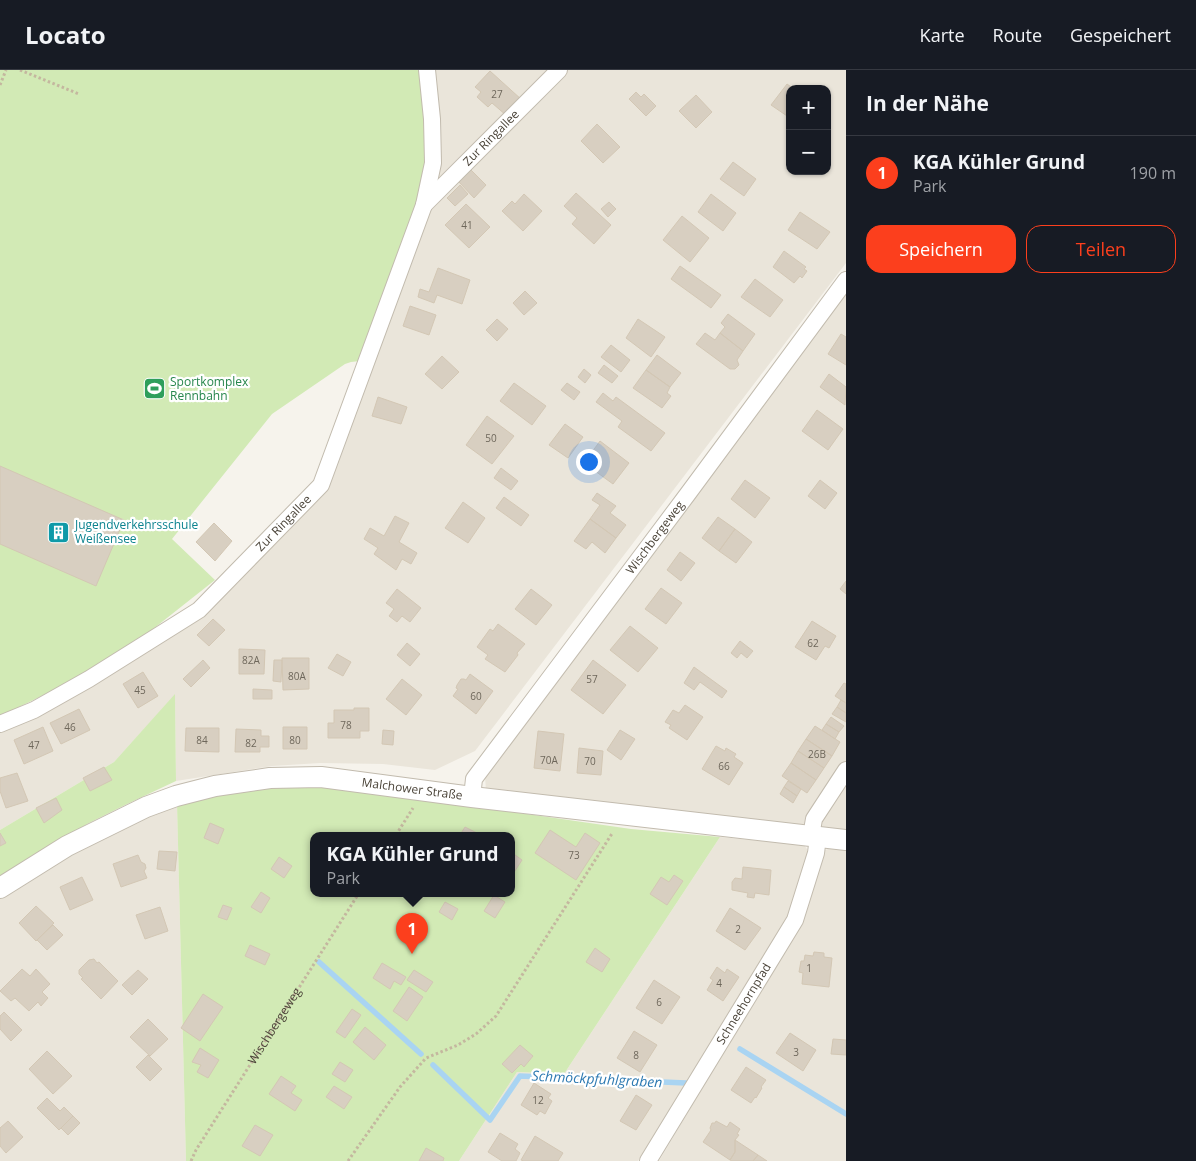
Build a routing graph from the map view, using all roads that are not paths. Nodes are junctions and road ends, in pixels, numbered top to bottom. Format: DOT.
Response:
graph roads {
  1 [pos="427,70"];
  2 [pos="559,70"];
  3 [pos="424,205"];
  4 [pos="846,280"];
  5 [pos="0,724"];
  6 [pos="846,770"];
  7 [pos="472,797"];
  8 [pos="815,837"];
  9 [pos="846,840"];
  10 [pos="0,888"];
  11 [pos="648,1161"];
  1 -- 3 [label="street, Zur Ringallee"];
  2 -- 3 [label="street, Zur Ringallee"];
  3 -- 5 [label="street, Zur Ringallee"];
  4 -- 7 [label="street, Wischbergeweg"];
  6 -- 8 [label="street, Schneehornpfad"];
  7 -- 8 [label="street, Malchower Straße"];
  7 -- 10 [label="street, Malchower Straße"];
  8 -- 9 [label="street, Malchower Straße"];
  8 -- 11 [label="street, Schneehornpfad"];
}
